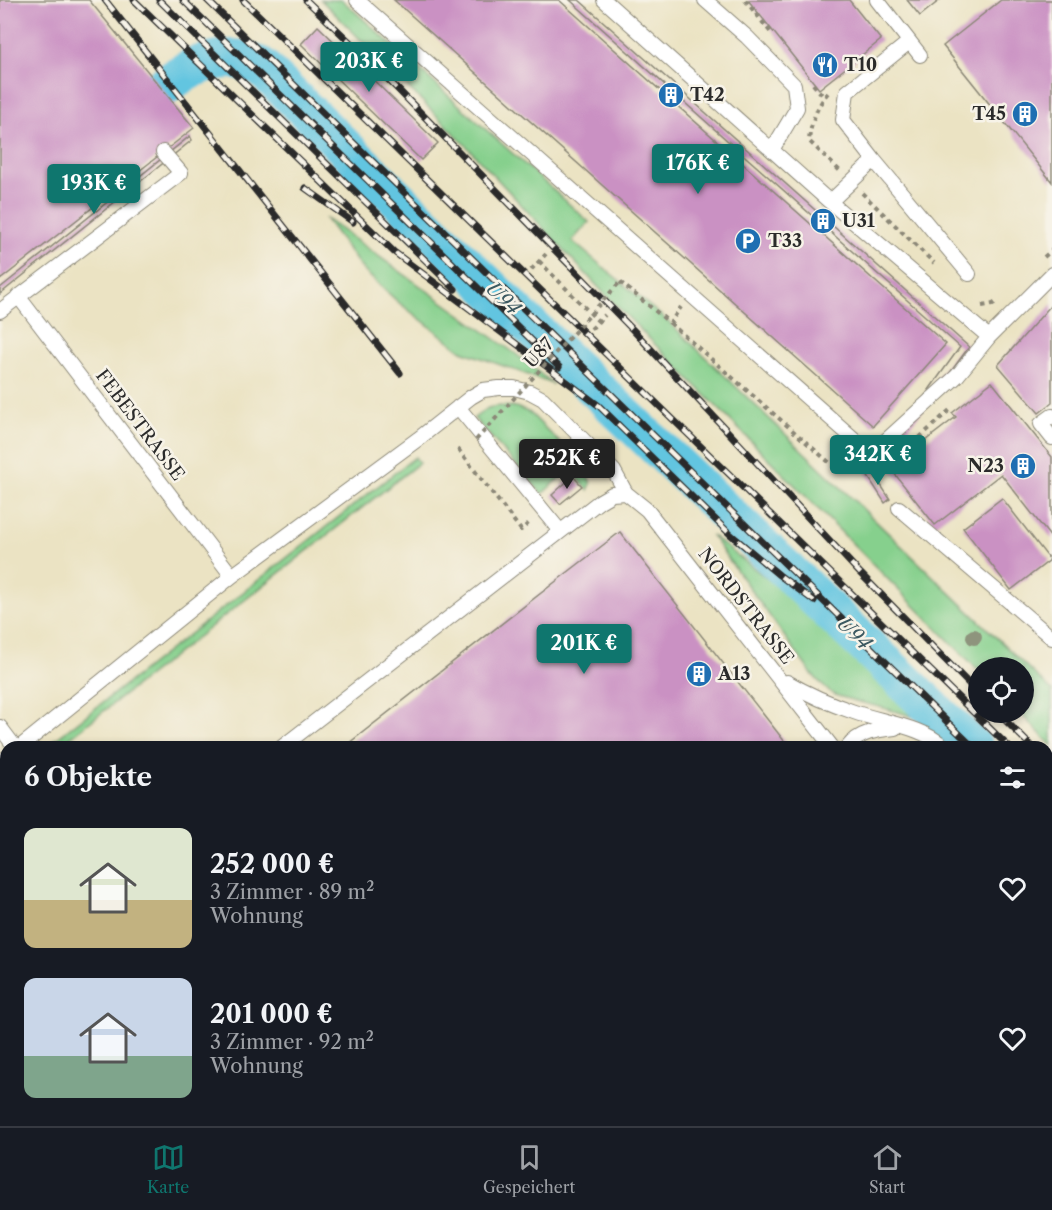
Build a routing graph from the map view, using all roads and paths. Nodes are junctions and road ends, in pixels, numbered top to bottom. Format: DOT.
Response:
graph roads {
  1 [pos="357,0"];
  2 [pos="604,0"];
  3 [pos="705,0"];
  4 [pos="877,0"];
  5 [pos="909,42"];
  6 [pos="920,55"];
  7 [pos="772,150"];
  8 [pos="163,152"];
  9 [pos="874,160"];
  10 [pos="830,202"];
  11 [pos="546,254"];
  12 [pos="539,261"];
  13 [pos="531,270"];
  14 [pos="969,274"];
  15 [pos="1052,274"];
  16 [pos="18,296"];
  17 [pos="0,311"];
  18 [pos="592,315"];
  19 [pos="605,315"];
  20 [pos="665,319"];
  21 [pos="598,321"];
  22 [pos="591,330"];
  23 [pos="989,337"];
  24 [pos="458,407"];
  25 [pos="1052,416"];
  26 [pos="1052,438"];
  27 [pos="476,440"];
  28 [pos="458,449"];
  29 [pos="626,493"];
  30 [pos="899,508"];
  31 [pos="532,521"];
  32 [pos="560,531"];
  33 [pos="232,576"];
  34 [pos="1052,638"];
  35 [pos="780,678"];
  36 [pos="0,727"];
  37 [pos="903,728"];
  38 [pos="12,741"];
  39 [pos="25,741"];
  40 [pos="290,741"];
  41 [pos="827,741"];
  42 [pos="853,741"];
  43 [pos="938,741"];
  1 -- 23 [label="lane"];
  2 -- 7 [label="lane"];
  3 -- 7 [label="lane"];
  4 -- 5 [label="lane"];
  5 -- 6 [label="lane"];
  5 -- 9 [label="lane"];
  7 -- 10 [label="lane"];
  8 -- 16 [label="lane"];
  9 -- 10 [label="lane"];
  9 -- 14 [label="lane"];
  10 -- 23 [label="lane"];
  11 -- 12 [label="path"];
  12 -- 13 [label="path"];
  12 -- 18 [label="path, bridge"];
  15 -- 23 [label="lane"];
  16 -- 17 [label="lane"];
  16 -- 33 [label="lane, FEBESTRASSE"];
  18 -- 20 [label="path, U87, bridge"];
  18 -- 21 [label="path"];
  18 -- 27 [label="path, U87, bridge"];
  19 -- 21 [label="path"];
  21 -- 22 [label="path"];
  24 -- 29 [label="lane, NORDSTRASSE"];
  24 -- 32 [label="lane"];
  24 -- 33 [label="lane, NORDSTRASSE"];
  25 -- 26 [label="lane"];
  28 -- 31 [label="path"];
  29 -- 32 [label="lane"];
  29 -- 35 [label="lane, NORDSTRASSE"];
  30 -- 34 [label="lane"];
  32 -- 40 [label="lane"];
  33 -- 39 [label="lane"];
  35 -- 37 [label="lane"];
  35 -- 41 [label="lane, NORDSTRASSE"];
  36 -- 38 [label="lane"];
  37 -- 42 [label="lane"];
  37 -- 43 [label="lane"];
}
